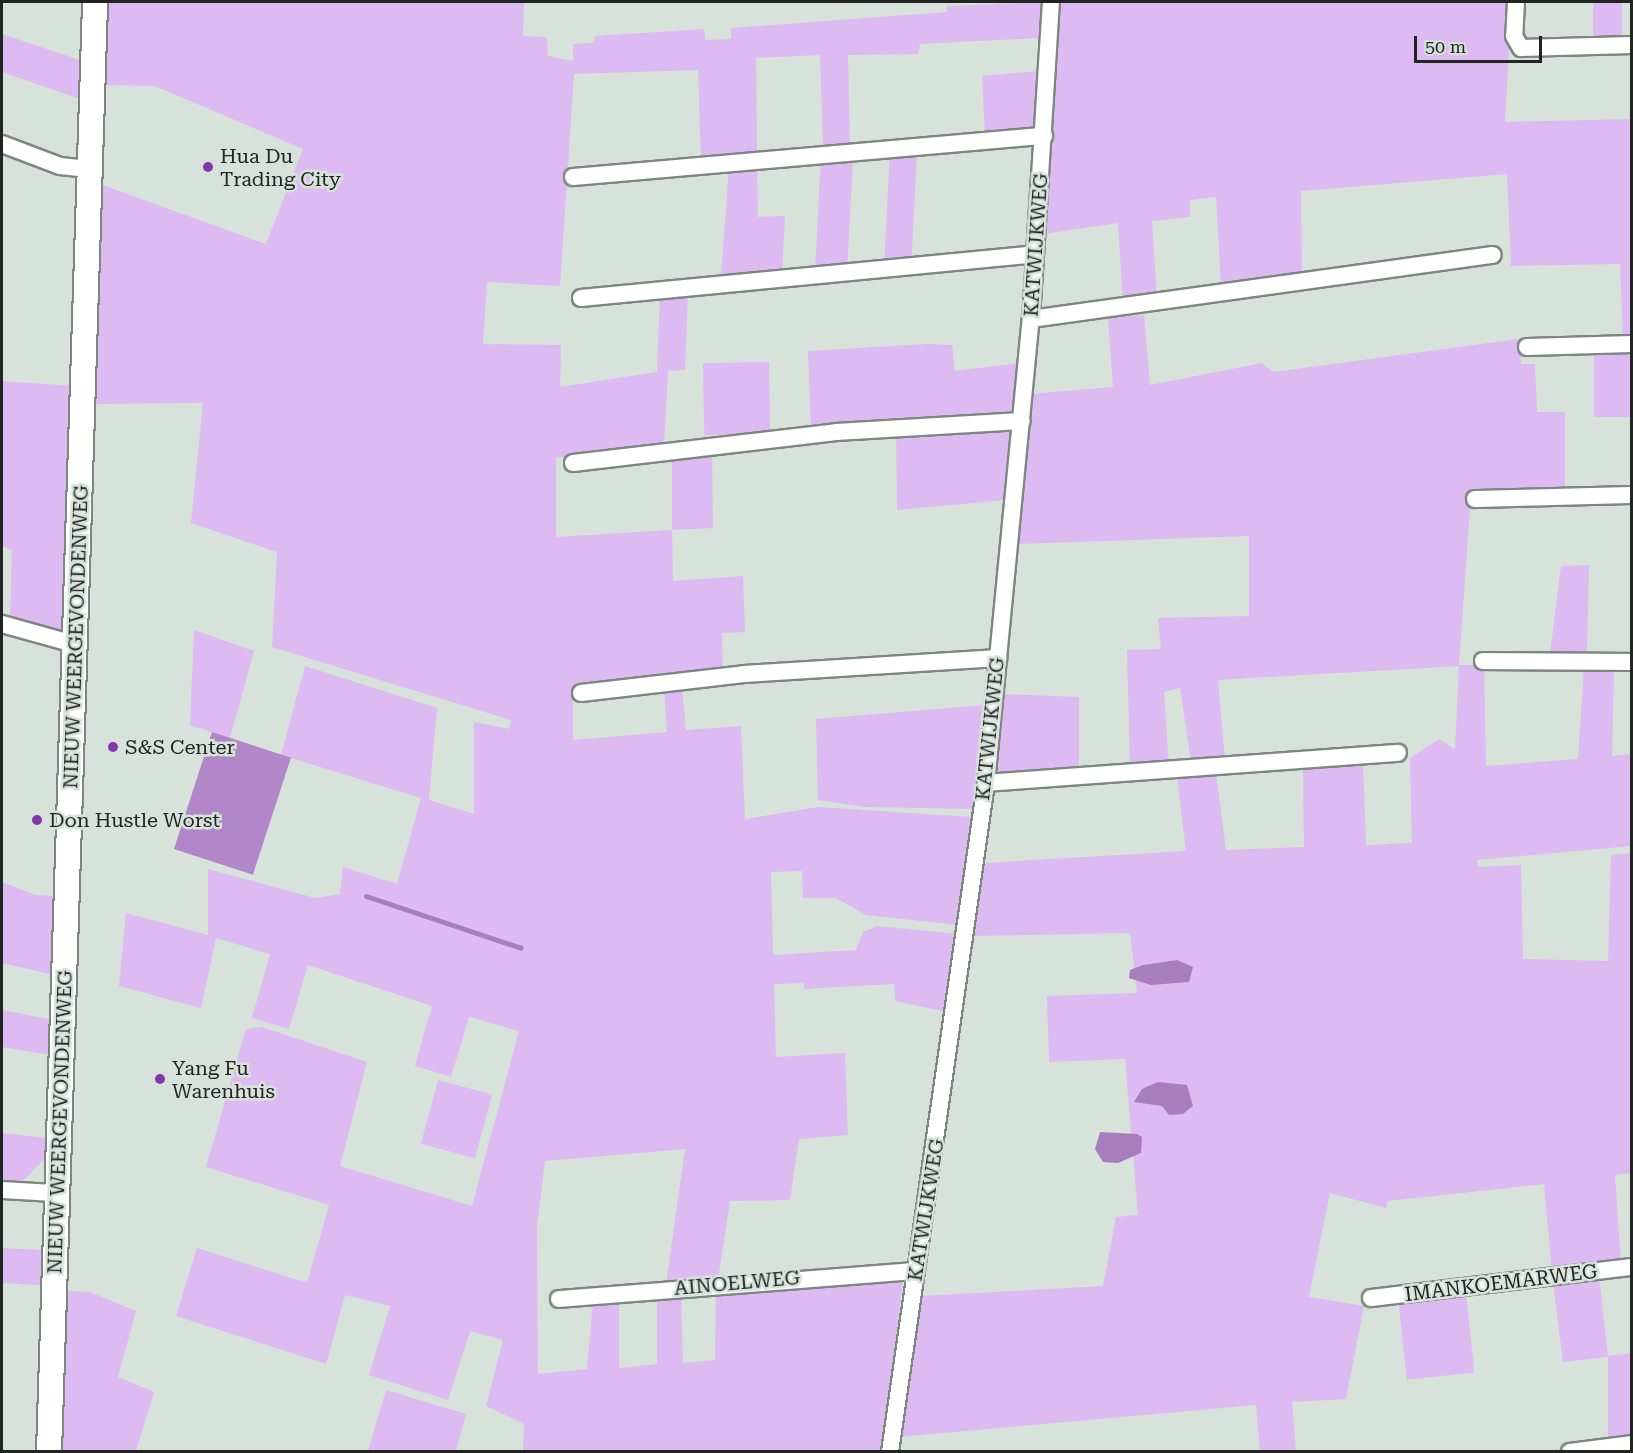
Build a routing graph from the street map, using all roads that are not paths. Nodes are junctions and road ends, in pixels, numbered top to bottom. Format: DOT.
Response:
graph roads {
  1 [pos="95,2"];
  2 [pos="1051,2"];
  3 [pos="1516,2"];
  4 [pos="1632,45"];
  5 [pos="1044,136"];
  6 [pos="2,144"];
  7 [pos="88,169"];
  8 [pos="573,177"];
  9 [pos="1035,254"];
  10 [pos="1493,255"];
  11 [pos="581,298"];
  12 [pos="1031,319"];
  13 [pos="1632,344"];
  14 [pos="1527,347"];
  15 [pos="1022,421"];
  16 [pos="573,463"];
  17 [pos="1632,495"];
  18 [pos="1475,499"];
  19 [pos="2,624"];
  20 [pos="74,644"];
  21 [pos="998,658"];
  22 [pos="1483,661"];
  23 [pos="1632,662"];
  24 [pos="581,693"];
  25 [pos="1398,753"];
  26 [pos="986,783"];
  27 [pos="2,1190"];
  28 [pos="54,1193"];
  29 [pos="1632,1267"];
  30 [pos="916,1270"];
  31 [pos="1371,1298"];
  32 [pos="559,1299"];
  33 [pos="1632,1444"];
  34 [pos="49,1452"];
  35 [pos="890,1452"];
  36 [pos="1570,1452"];
  1 -- 7 [label="street, NIEUW WEERGEVONDENWEG"];
  2 -- 5 [label="street, KATWIJKWEG"];
  3 -- 4 [label="street"];
  5 -- 8 [label="street"];
  5 -- 9 [label="street, KATWIJKWEG"];
  6 -- 7 [label="street"];
  7 -- 20 [label="street, NIEUW WEERGEVONDENWEG"];
  9 -- 11 [label="street"];
  9 -- 12 [label="street, KATWIJKWEG"];
  10 -- 12 [label="street"];
  12 -- 15 [label="street, KATWIJKWEG"];
  13 -- 14 [label="street"];
  15 -- 16 [label="street"];
  15 -- 21 [label="street, KATWIJKWEG"];
  17 -- 18 [label="street"];
  19 -- 20 [label="street"];
  20 -- 28 [label="street, NIEUW WEERGEVONDENWEG"];
  21 -- 24 [label="street"];
  21 -- 26 [label="street, KATWIJKWEG"];
  22 -- 23 [label="street"];
  25 -- 26 [label="street"];
  26 -- 30 [label="street, KATWIJKWEG"];
  27 -- 28 [label="street"];
  28 -- 34 [label="street, NIEUW WEERGEVONDENWEG"];
  29 -- 31 [label="street, IMANKOEMARWEG"];
  30 -- 32 [label="street, AINOELWEG"];
  30 -- 35 [label="street, KATWIJKWEG"];
  33 -- 36 [label="street"];
}
